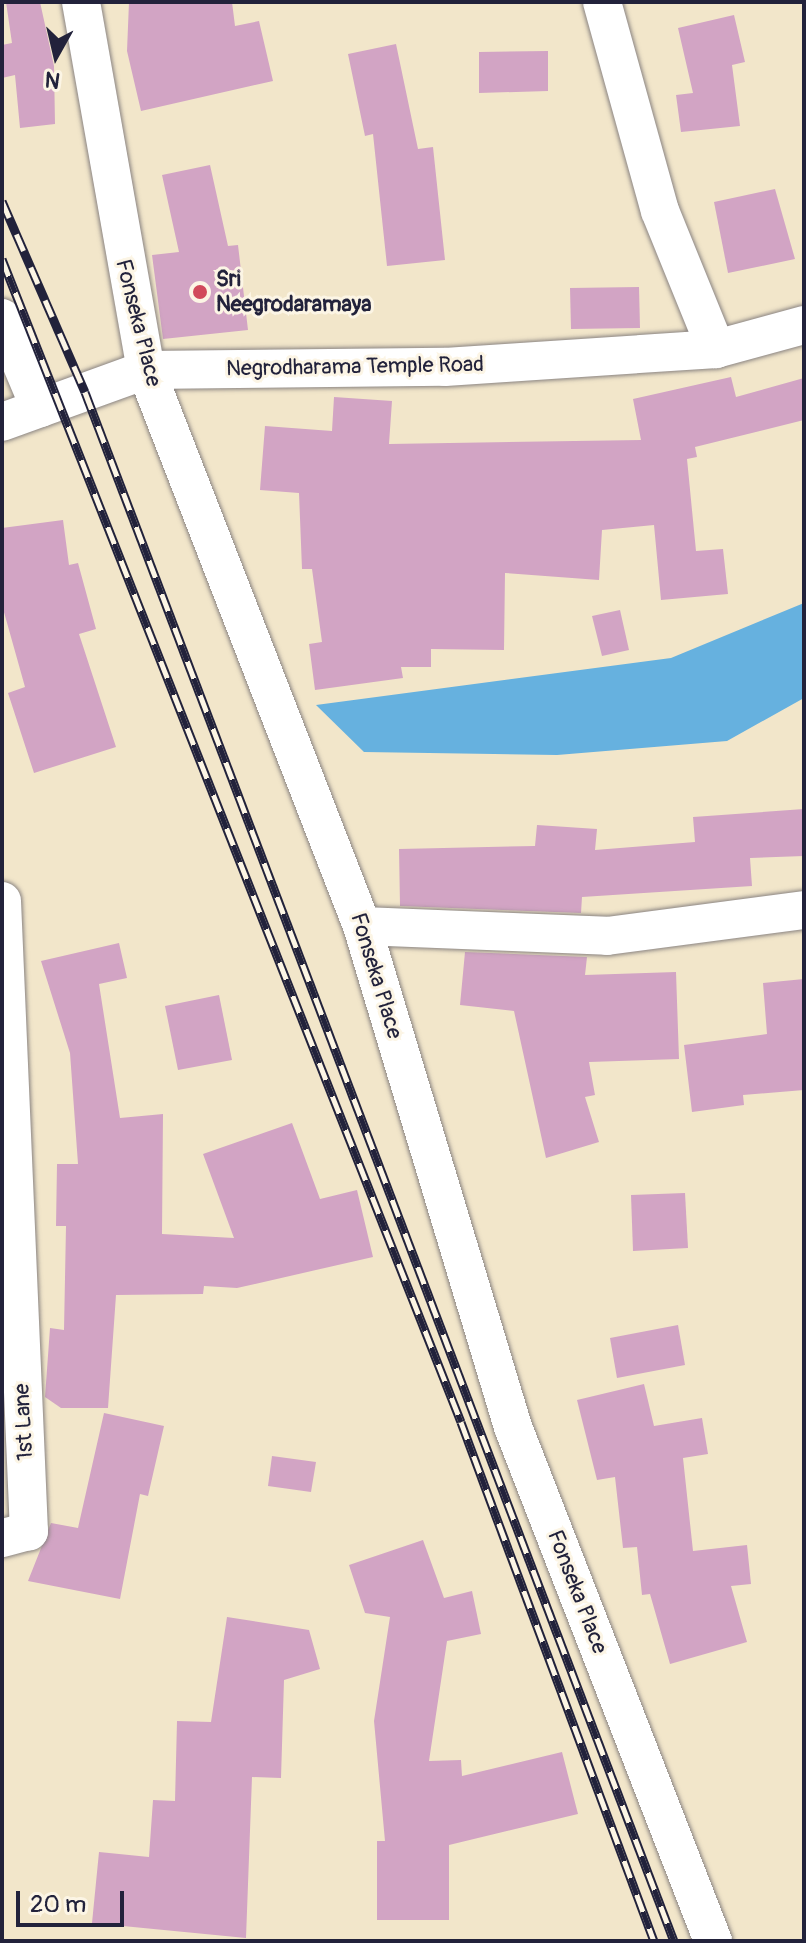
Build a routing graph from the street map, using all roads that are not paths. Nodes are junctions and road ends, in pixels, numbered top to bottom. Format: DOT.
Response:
graph roads {
  1 [pos="81,2"];
  2 [pos="602,2"];
  3 [pos="2,318"];
  4 [pos="804,325"];
  5 [pos="716,349"];
  6 [pos="146,370"];
  7 [pos="40,408"];
  8 [pos="2,422"];
  9 [pos="2,901"];
  10 [pos="804,910"];
  11 [pos="362,926"];
  12 [pos="2,1538"];
  13 [pos="713,1941"];
  1 -- 6 [label="street, Fonseka Place"];
  2 -- 5 [label="street"];
  3 -- 7 [label="street"];
  4 -- 5 [label="street, Negrodharama Temple Road"];
  5 -- 6 [label="street, Negrodharama Temple Road"];
  6 -- 7 [label="street, Negrodharama Temple Road"];
  6 -- 11 [label="street, Fonseka Place"];
  7 -- 8 [label="street, Negrodharama Temple Road"];
  9 -- 12 [label="street, 1st Lane"];
  10 -- 11 [label="street"];
  11 -- 13 [label="street, Fonseka Place"];
}
